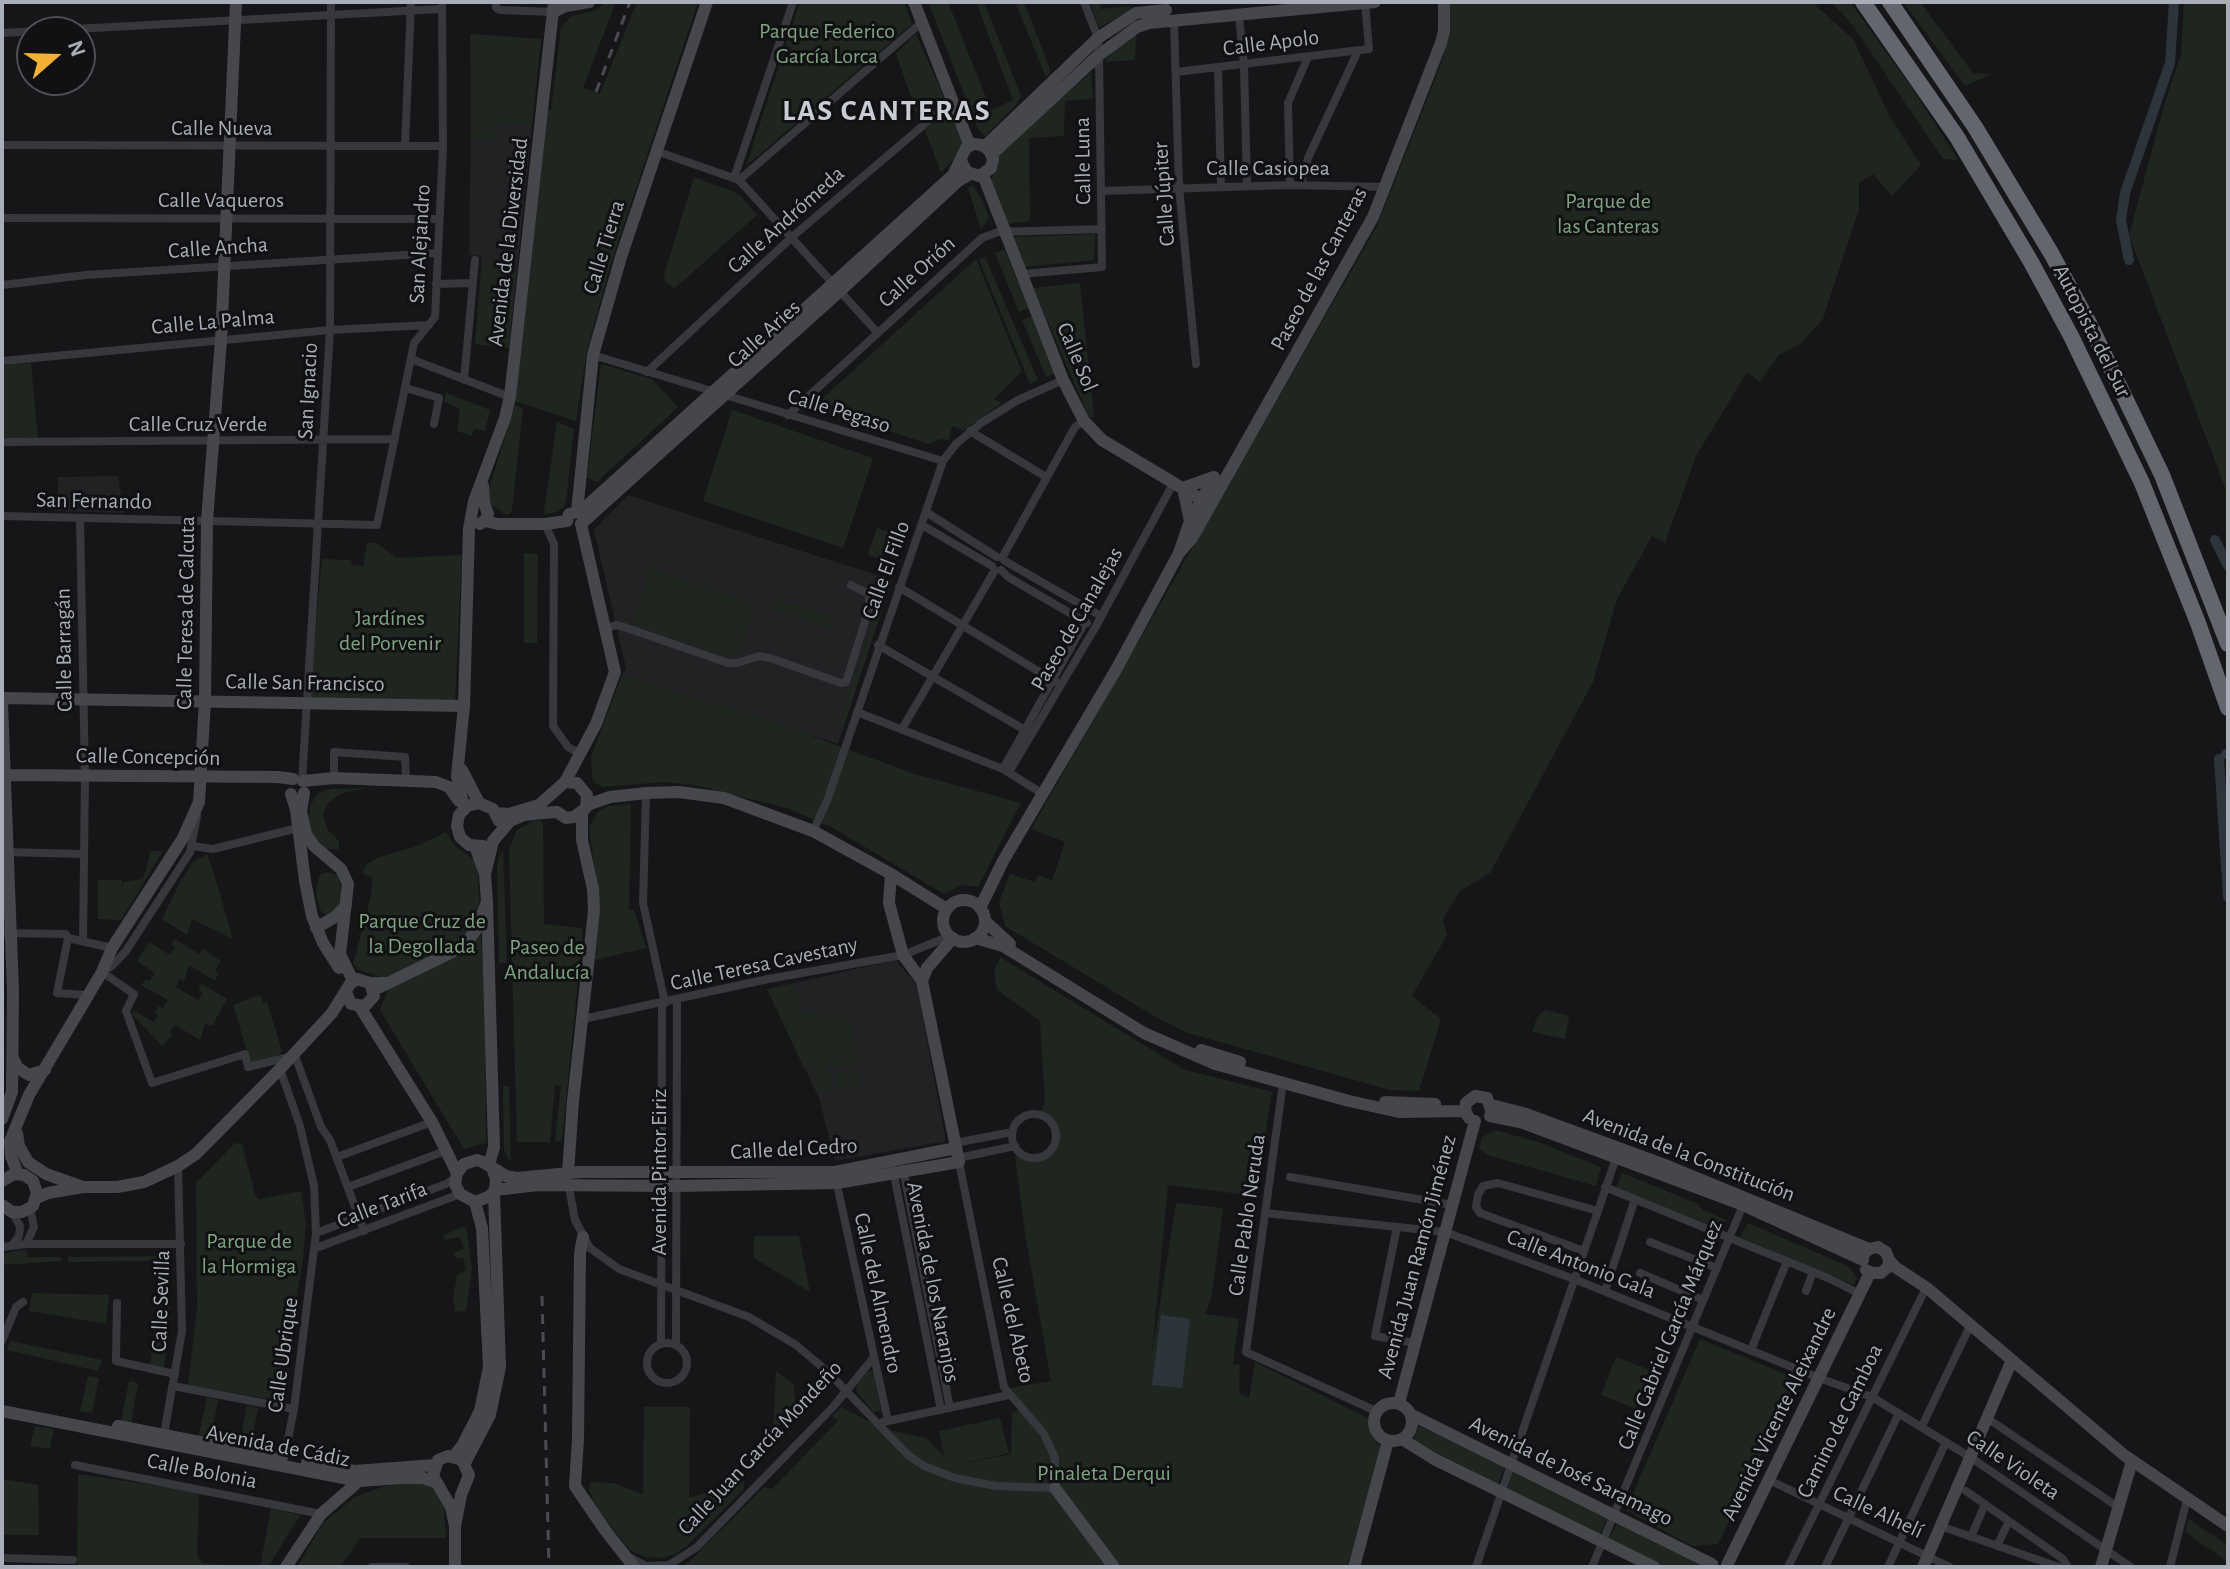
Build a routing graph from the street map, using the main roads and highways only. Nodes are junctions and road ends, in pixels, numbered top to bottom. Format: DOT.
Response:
graph roads {
  1 [pos="1863,2"];
  2 [pos="1890,2"];
  3 [pos="2228,644"];
  4 [pos="2228,708"];
  1 -- 4 [label="highway, Autopista del Sur"];
  2 -- 3 [label="highway, Autopista del Sur"];
}
